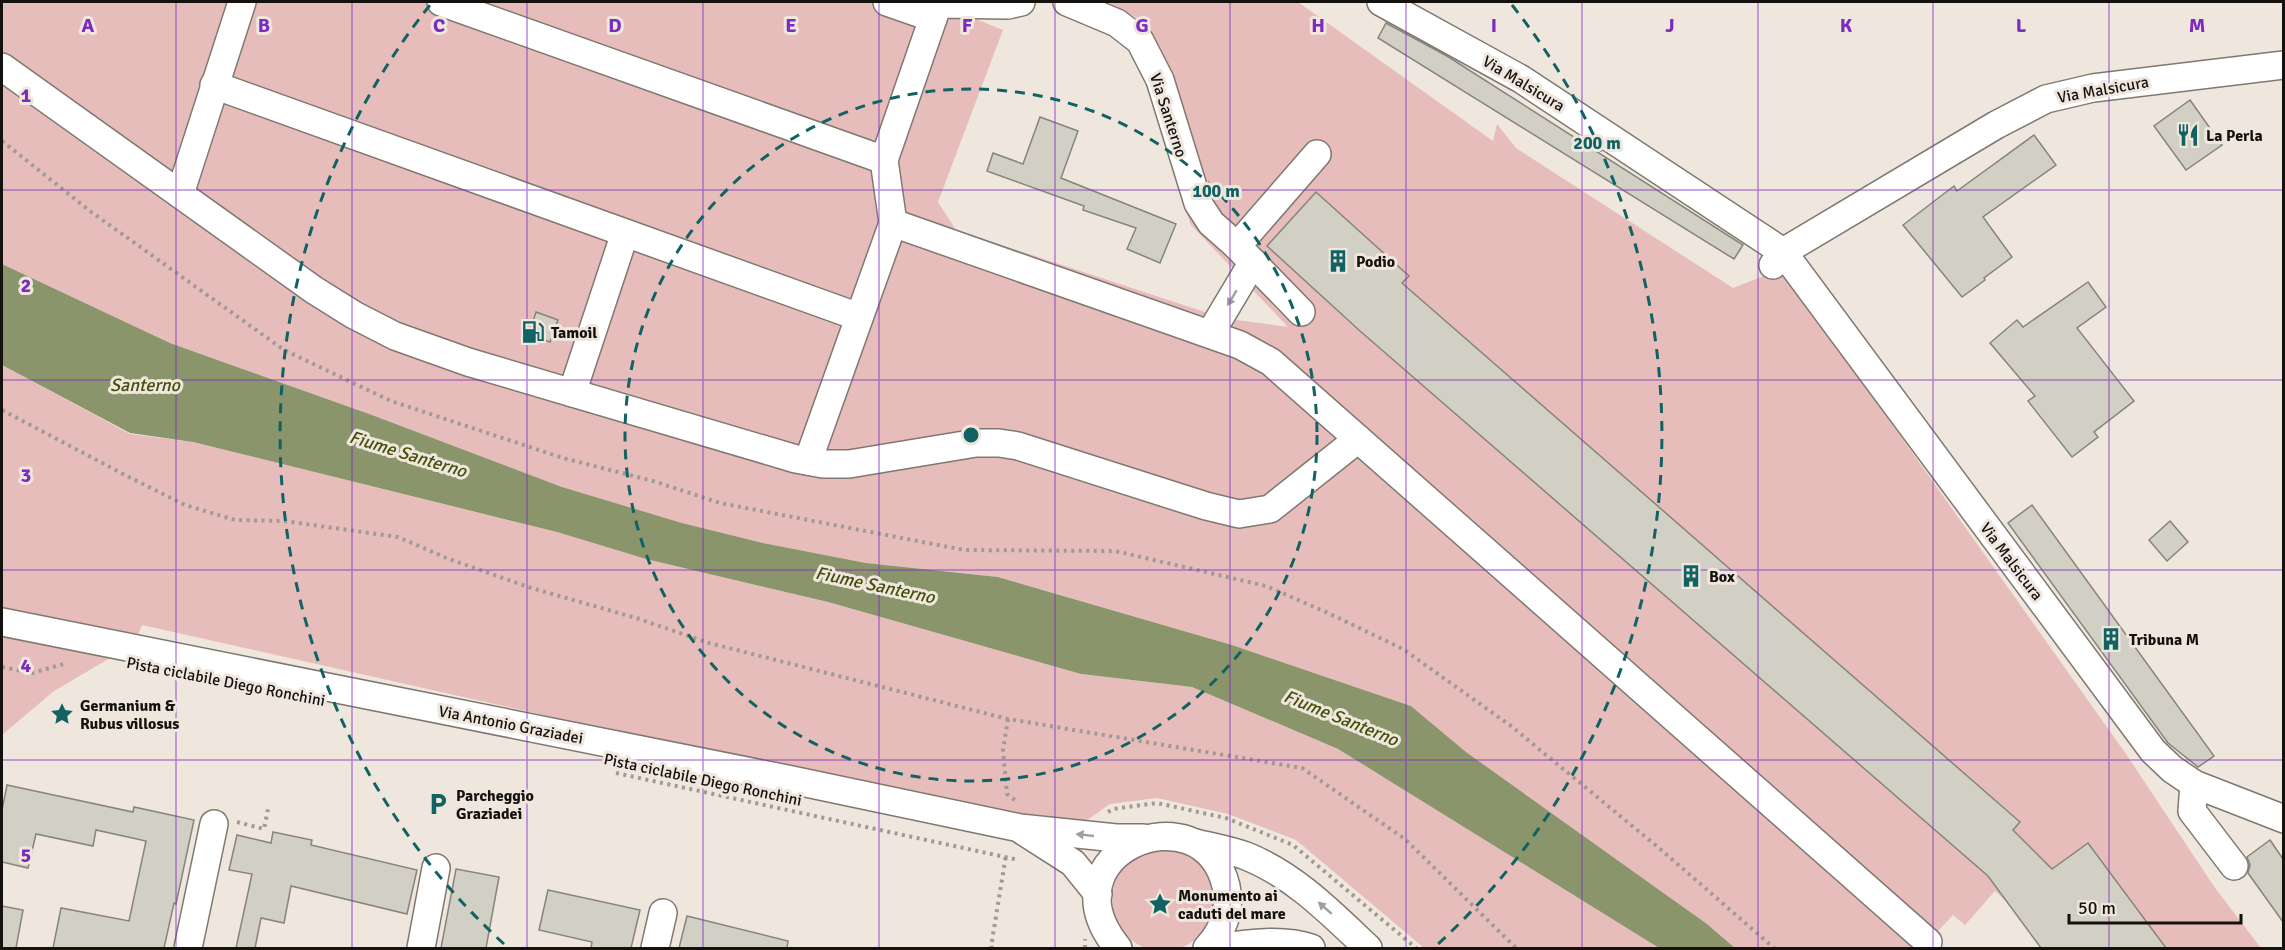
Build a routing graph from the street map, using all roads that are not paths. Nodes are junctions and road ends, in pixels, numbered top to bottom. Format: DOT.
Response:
graph roads {
  1 [pos="242,2"];
  2 [pos="441,2"];
  3 [pos="887,2"];
  4 [pos="1021,2"];
  5 [pos="1067,2"];
  6 [pos="1381,2"];
  7 [pos="933,18"];
  8 [pos="2283,65"];
  9 [pos="2,67"];
  10 [pos="214,85"];
  11 [pos="1317,153"];
  12 [pos="884,160"];
  13 [pos="180,194"];
  14 [pos="893,224"];
  15 [pos="625,232"];
  16 [pos="1245,254"];
  17 [pos="1778,259"];
  18 [pos="1301,312"];
  19 [pos="860,317"];
  20 [pos="1210,334"];
  21 [pos="572,393"];
  22 [pos="1358,439"];
  23 [pos="808,461"];
  24 [pos="2,622"];
  25 [pos="2194,784"];
  26 [pos="1023,816"];
  27 [pos="2283,819"];
  28 [pos="214,824"];
  29 [pos="1143,838"];
  30 [pos="1178,838"];
  31 [pos="2234,866"];
  32 [pos="436,868"];
  33 [pos="1099,906"];
  34 [pos="663,913"];
  35 [pos="1928,942"];
  36 [pos="188,948"];
  37 [pos="420,948"];
  38 [pos="655,948"];
  39 [pos="1100,948"];
  40 [pos="1118,948"];
  41 [pos="1207,948"];
  42 [pos="1217,948"];
  43 [pos="1311,948"];
  44 [pos="1368,948"];
  1 -- 10 [label="street"];
  2 -- 12 [label="street"];
  3 -- 7 [label="street"];
  4 -- 7 [label="street"];
  5 -- 16 [label="street, Via Santerno"];
  6 -- 17 [label="street, Via Malsicura"];
  7 -- 12 [label="street"];
  8 -- 17 [label="street, Via Malsicura"];
  9 -- 13 [label="street"];
  10 -- 13 [label="street"];
  10 -- 15 [label="street"];
  11 -- 16 [label="street"];
  12 -- 14 [label="street"];
  13 -- 21 [label="street"];
  14 -- 19 [label="street"];
  14 -- 20 [label="street"];
  15 -- 19 [label="street"];
  15 -- 21 [label="street"];
  16 -- 18 [label="street, Via Santerno"];
  16 -- 20 [label="street, one-way"];
  17 -- 25 [label="street, Via Malsicura"];
  19 -- 23 [label="street"];
  20 -- 22 [label="street"];
  21 -- 23 [label="street"];
  22 -- 23 [label="street"];
  22 -- 35 [label="street"];
  24 -- 26 [label="street, Via Antonio Graziadei"];
  25 -- 27 [label="street, Via Malsicura"];
  25 -- 31 [label="street"];
  29 -- 26 [label="street, Via Antonio Graziadei, one-way"];
  26 -- 33 [label="street, Via Antonio Graziadei"];
  28 -- 36 [label="street"];
  29 -- 30 [label="street, Via Antonio Graziadei"];
  29 -- 33 [label="street"];
  30 -- 41 [label="street"];
  44 -- 30 [label="street, one-way"];
  32 -- 37 [label="street"];
  33 -- 39 [label="street"];
  33 -- 40 [label="street, Via Antonio Graziadei"];
  34 -- 38 [label="street"];
  42 -- 43 [label="street"];
}
